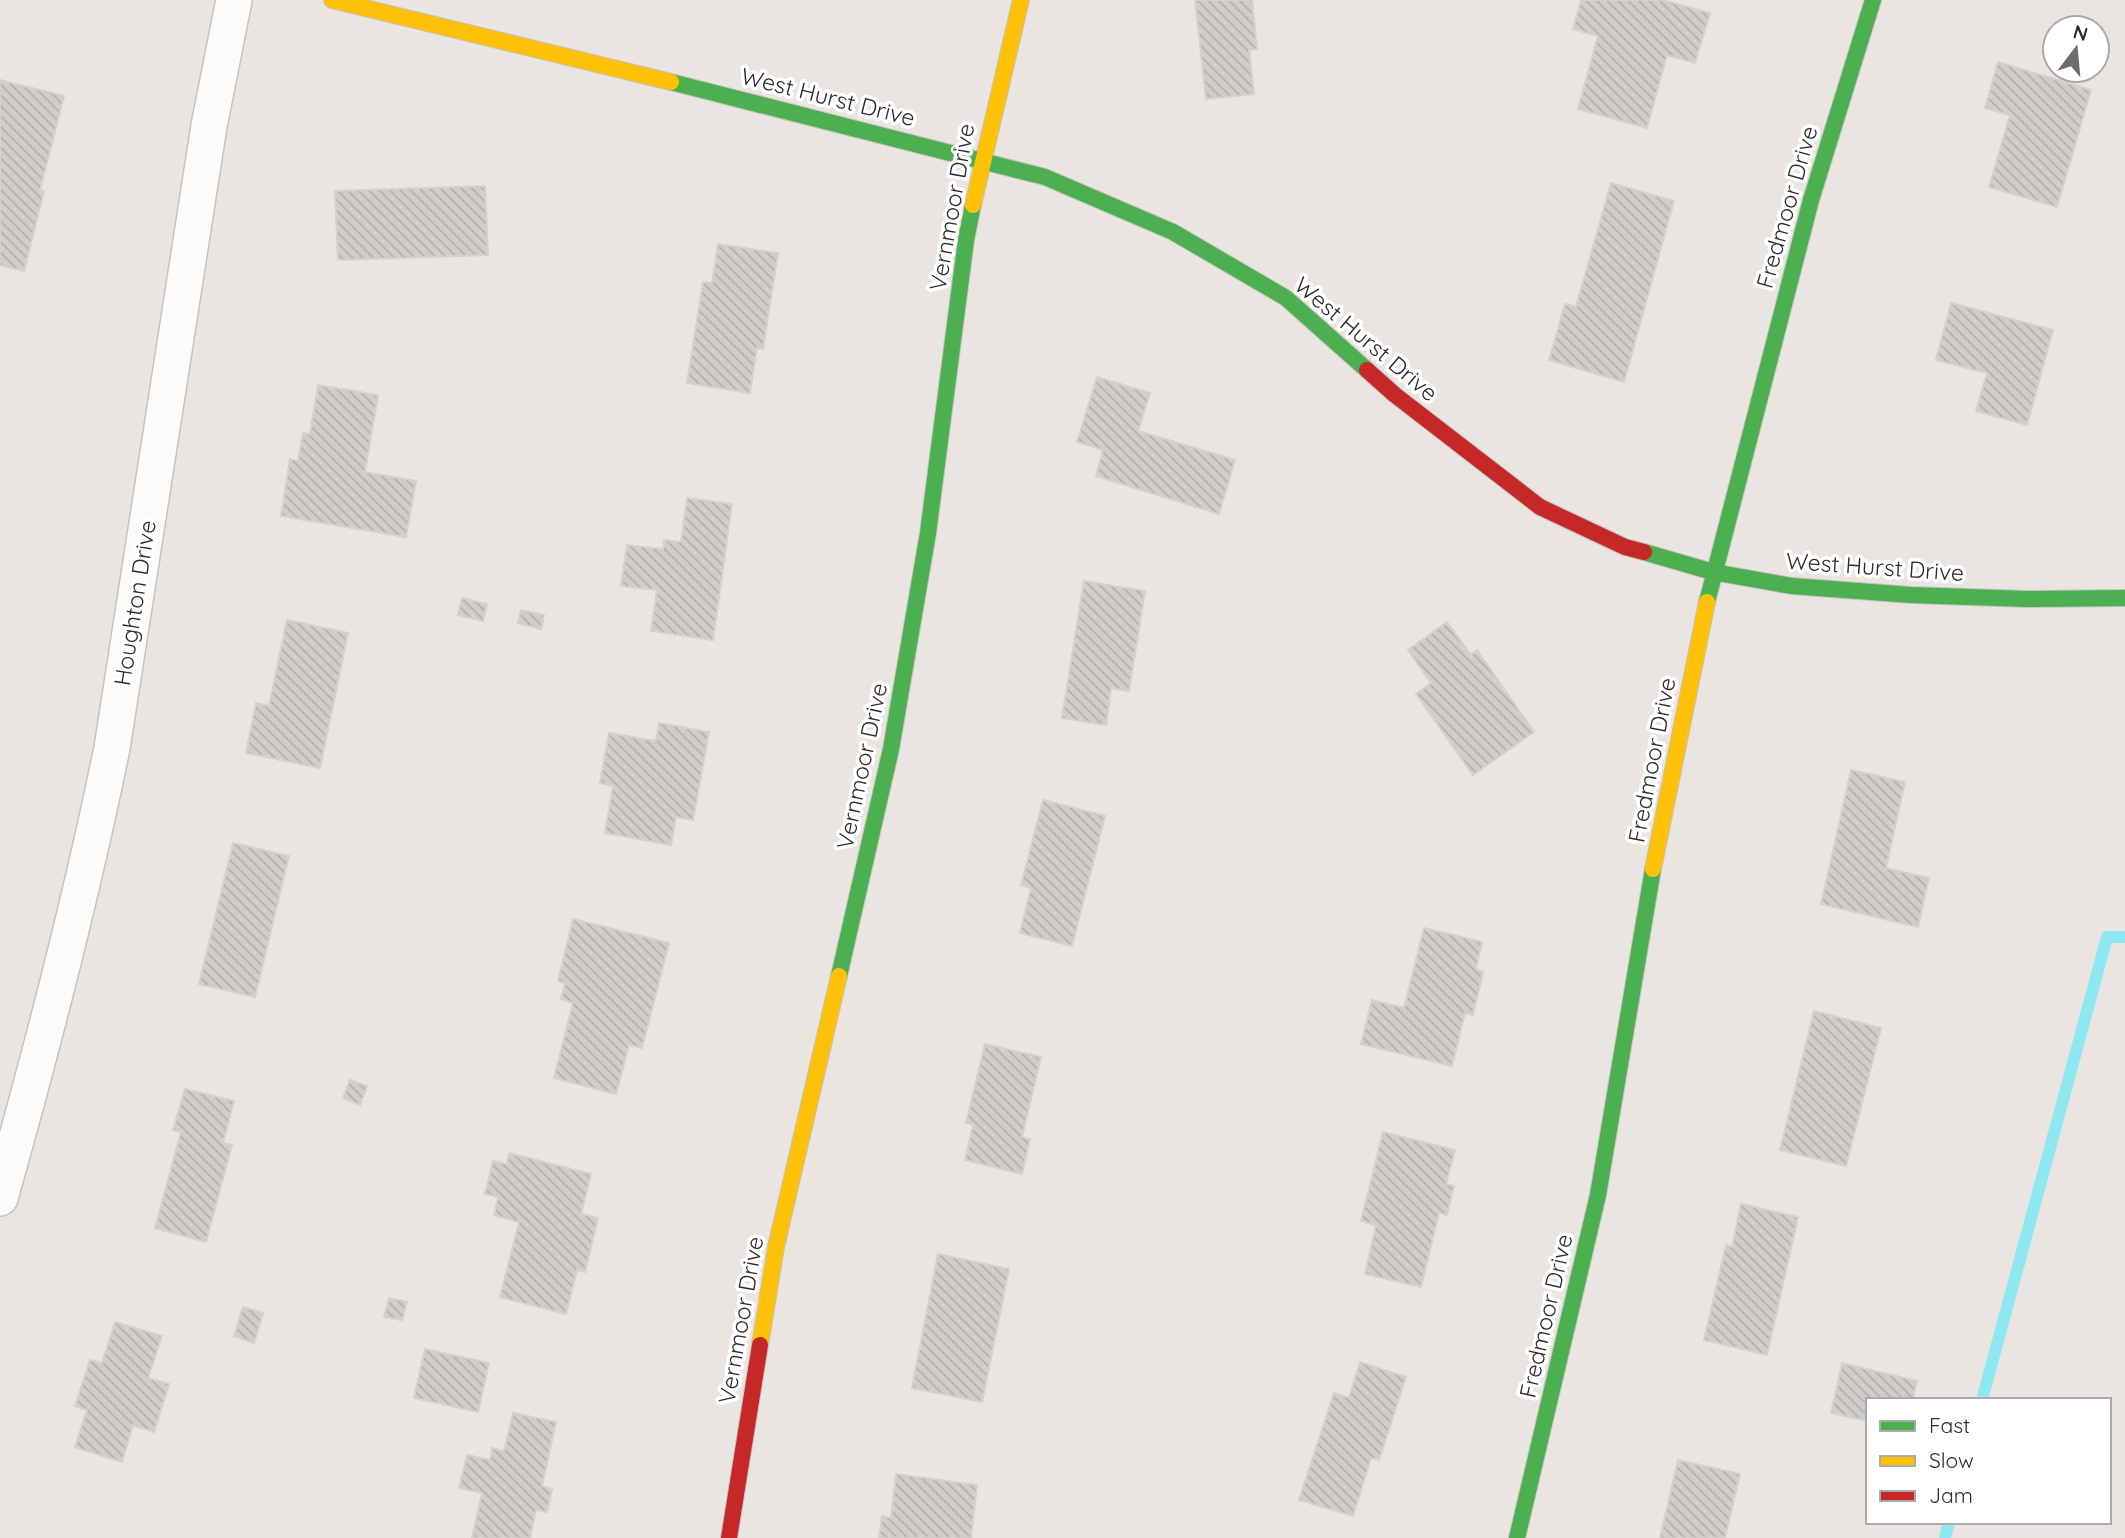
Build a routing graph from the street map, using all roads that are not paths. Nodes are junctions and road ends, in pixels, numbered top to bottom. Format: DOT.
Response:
graph roads {
  1 [pos="234,0"];
  2 [pos="332,0"];
  3 [pos="1021,0"];
  4 [pos="1873,0"];
  5 [pos="982,160"];
  6 [pos="1713,572"];
  7 [pos="2125,598"];
  8 [pos="0,1198"];
  9 [pos="729,1538"];
  10 [pos="1517,1538"];
  1 -- 8 [label="street, Houghton Drive"];
  2 -- 5 [label="street, West Hurst Drive"];
  3 -- 5 [label="street, Vernmoor Drive"];
  4 -- 6 [label="street, Fredmoor Drive"];
  5 -- 6 [label="street, West Hurst Drive"];
  5 -- 9 [label="street, Vernmoor Drive"];
  6 -- 7 [label="street, West Hurst Drive"];
  6 -- 10 [label="street, Fredmoor Drive"];
}
